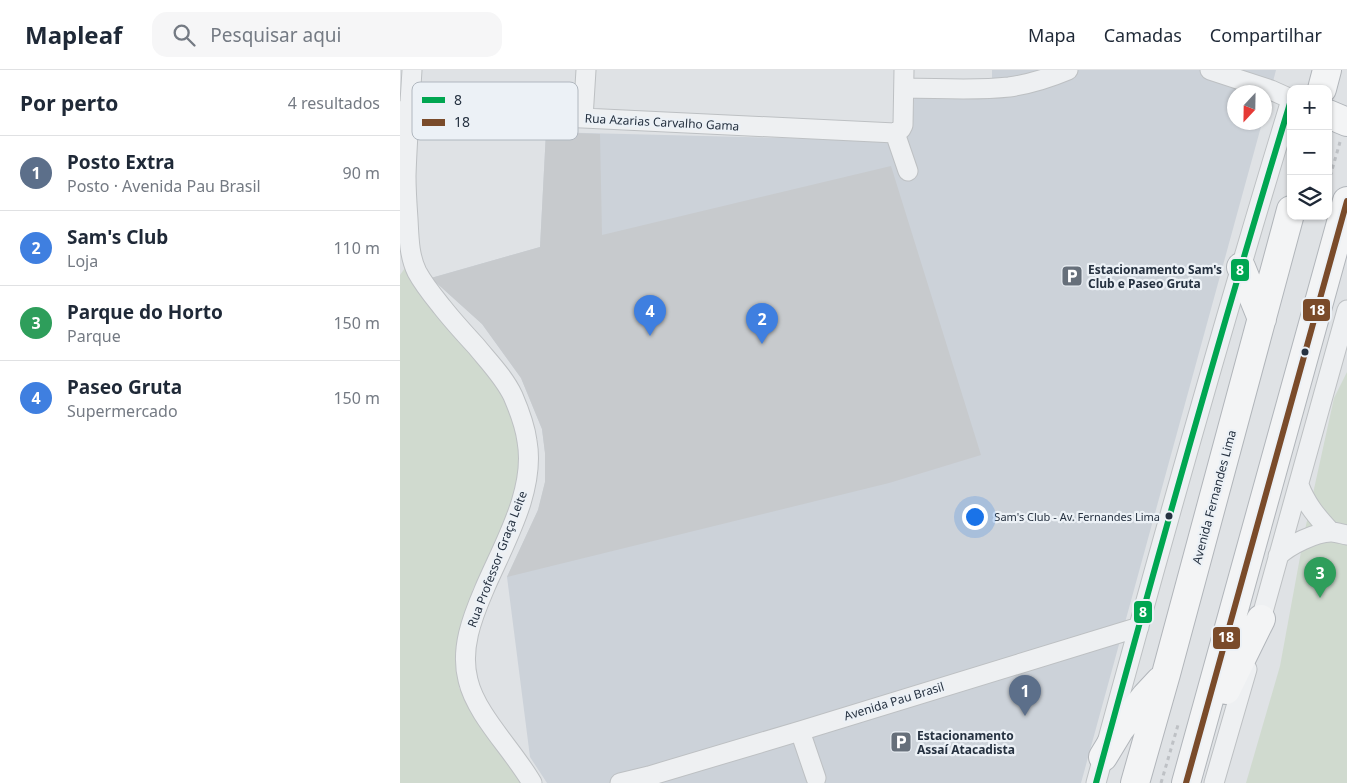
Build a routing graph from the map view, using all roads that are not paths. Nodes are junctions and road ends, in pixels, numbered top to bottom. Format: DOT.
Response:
graph roads {
  1 [pos="412,70"];
  2 [pos="586,70"];
  3 [pos="1068,70"];
  4 [pos="1210,70"];
  5 [pos="1327,70"];
  6 [pos="904,79"];
  7 [pos="1323,85"];
  8 [pos="1287,97"];
  9 [pos="405,111"];
  10 [pos="1287,112"];
  11 [pos="578,118"];
  12 [pos="583,118"];
  13 [pos="895,133"];
  14 [pos="908,171"];
  15 [pos="403,178"];
  16 [pos="1347,201"];
  17 [pos="1288,220"];
  18 [pos="1240,267"];
  19 [pos="1347,310"];
  20 [pos="1262,318"];
  21 [pos="1299,485"];
  22 [pos="1339,533"];
  23 [pos="1278,556"];
  24 [pos="1261,620"];
  25 [pos="1139,627"];
  26 [pos="1166,674"];
  27 [pos="800,731"];
  28 [pos="1199,738"];
  29 [pos="1103,757"];
  30 [pos="527,775"];
  31 [pos="816,778"];
  32 [pos="646,780"];
  33 [pos="546,783"];
  34 [pos="620,783"];
  35 [pos="1096,783"];
  36 [pos="1135,783"];
  37 [pos="1186,783"];
  38 [pos="1214,783"];
  1 -- 9 [label="street, Rua Professor Graça Leite"];
  2 -- 12 [label="street"];
  3 -- 6 [label="street"];
  4 -- 8 [label="street"];
  5 -- 7 [label="highway"];
  6 -- 13 [label="street"];
  9 -- 15 [label="street, Rua Professor Graça Leite"];
  10 -- 18 [label="street"];
  11 -- 12 [label="street, Rua Azarias Carvalho Gama"];
  12 -- 13 [label="street, Rua Azarias Carvalho Gama"];
  13 -- 14 [label="street"];
  15 -- 30 [label="street, Rua Professor Graça Leite"];
  16 -- 28 [label="highway"];
  17 -- 20 [label="highway, Avenida Fernandes Lima"];
  18 -- 20 [label="highway"];
  18 -- 25 [label="street"];
  19 -- 21 [label="street"];
  20 -- 26 [label="highway, Avenida Fernandes Lima"];
  21 -- 22 [label="street"];
  21 -- 23 [label="street"];
  22 -- 23 [label="street"];
  23 -- 24 [label="street"];
  24 -- 28 [label="highway"];
  24 -- 38 [label="street"];
  25 -- 27 [label="street, Avenida Pau Brasil"];
  25 -- 29 [label="street"];
  26 -- 29 [label="highway"];
  26 -- 36 [label="highway, Avenida Fernandes Lima"];
  27 -- 31 [label="street"];
  27 -- 32 [label="street, Avenida Pau Brasil"];
  28 -- 37 [label="highway"];
  29 -- 35 [label="street"];
  30 -- 33 [label="street, Rua Professor Graça Leite"];
  32 -- 34 [label="street, Avenida Pau Brasil"];
}
